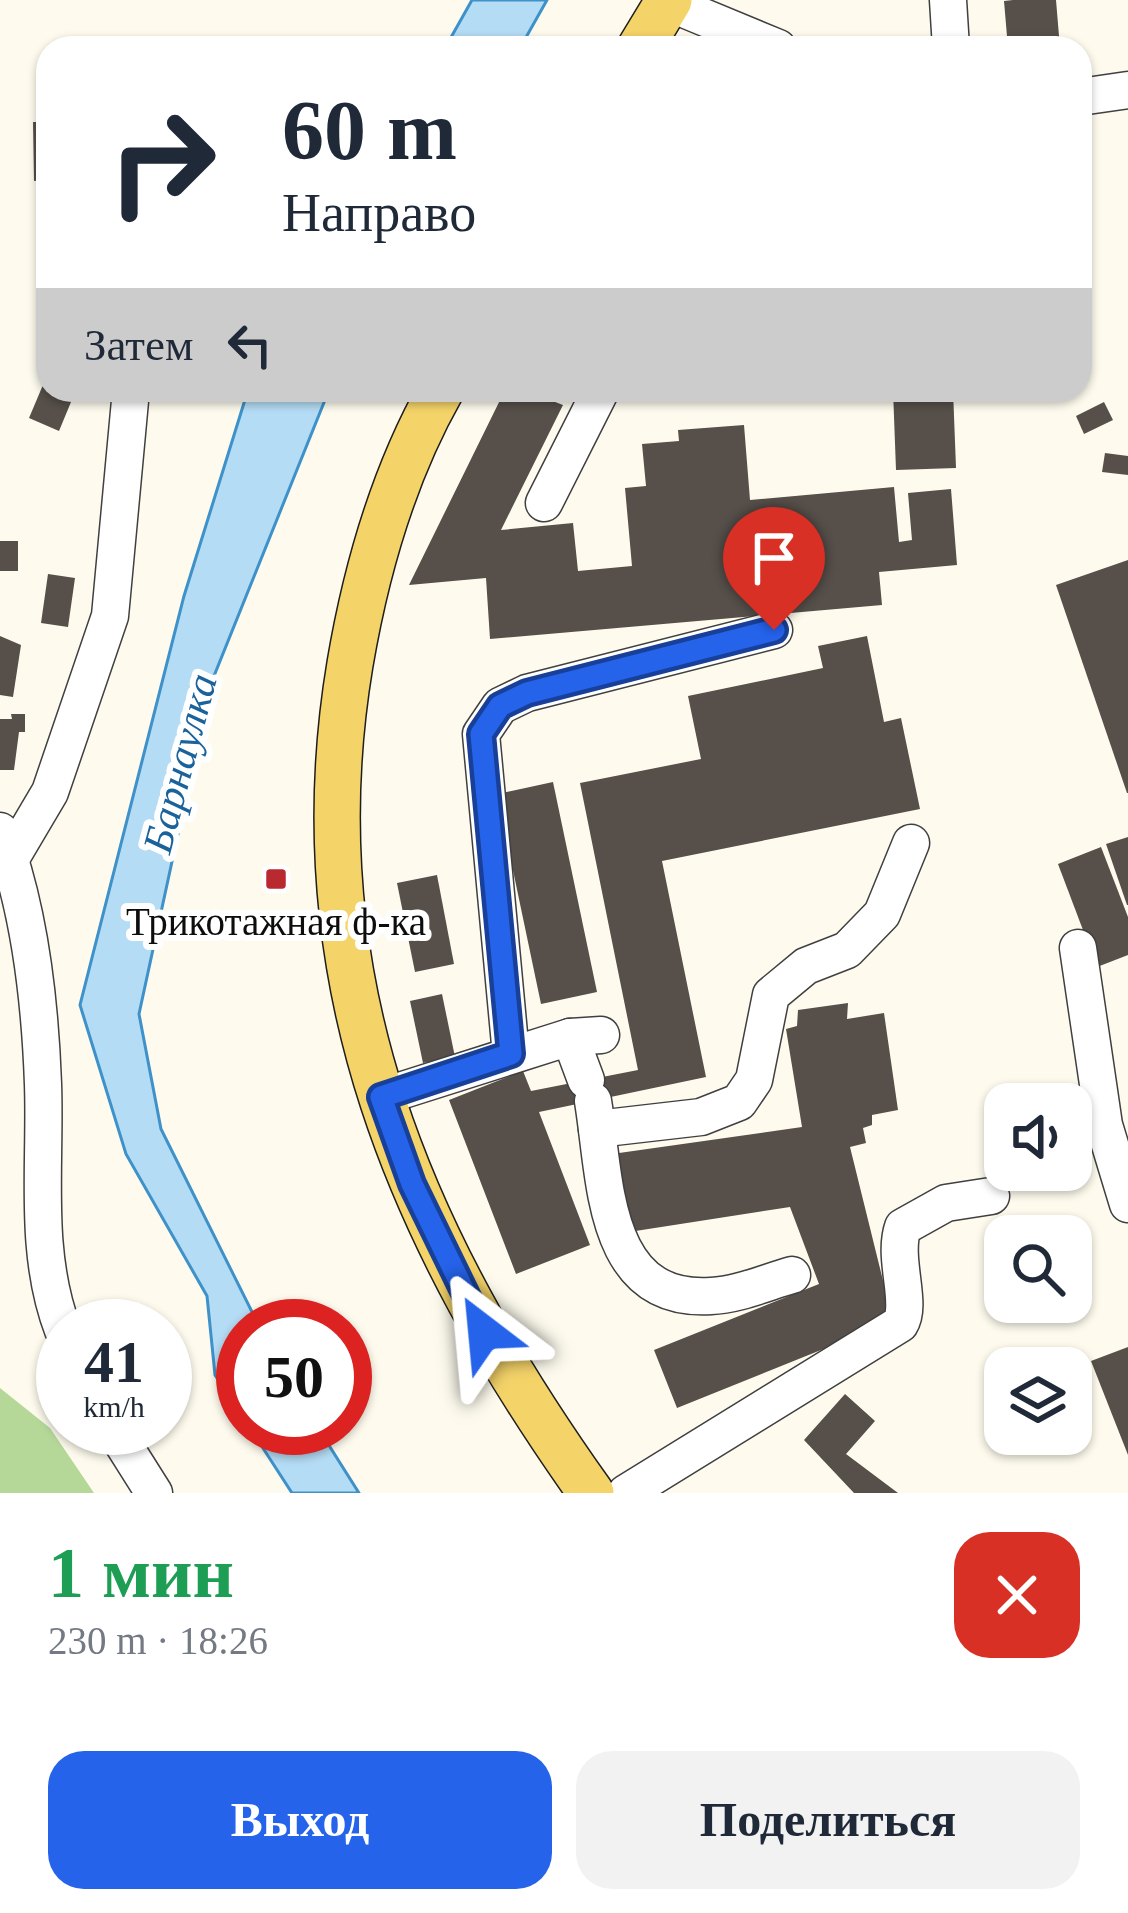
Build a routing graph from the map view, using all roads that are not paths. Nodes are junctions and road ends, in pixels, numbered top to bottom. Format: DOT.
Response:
graph roads {
  1 [pos="948,0"];
  2 [pos="668,1"];
  3 [pos="647,36"];
  4 [pos="750,36"];
  5 [pos="950,36"];
  6 [pos="1128,90"];
  7 [pos="1092,95"];
  8 [pos="130,402"];
  9 [pos="436,402"];
  10 [pos="595,402"];
  11 [pos="544,502"];
  12 [pos="774,630"];
  13 [pos="911,843"];
  14 [pos="5,845"];
  15 [pos="1078,948"];
  16 [pos="511,1054"];
  17 [pos="381,1097"];
  18 [pos="592,1103"];
  19 [pos="991,1196"];
  20 [pos="1128,1204"];
  21 [pos="792,1275"];
  22 [pos="56,1299"];
  23 [pos="130,1455"];
  24 [pos="154,1493"];
  25 [pos="591,1493"];
  26 [pos="626,1493"];
  1 -- 5 [label="street"];
  2 -- 3 [label="main road"];
  2 -- 4 [label="street"];
  6 -- 7 [label="street"];
  8 -- 14 [label="street"];
  9 -- 17 [label="main road"];
  10 -- 11 [label="street"];
  12 -- 16 [label="street"];
  13 -- 18 [label="street"];
  14 -- 22 [label="street"];
  15 -- 20 [label="street"];
  16 -- 17 [label="street"];
  16 -- 18 [label="street"];
  17 -- 25 [label="main road"];
  18 -- 21 [label="street"];
  19 -- 26 [label="street"];
  23 -- 24 [label="street"];
}
